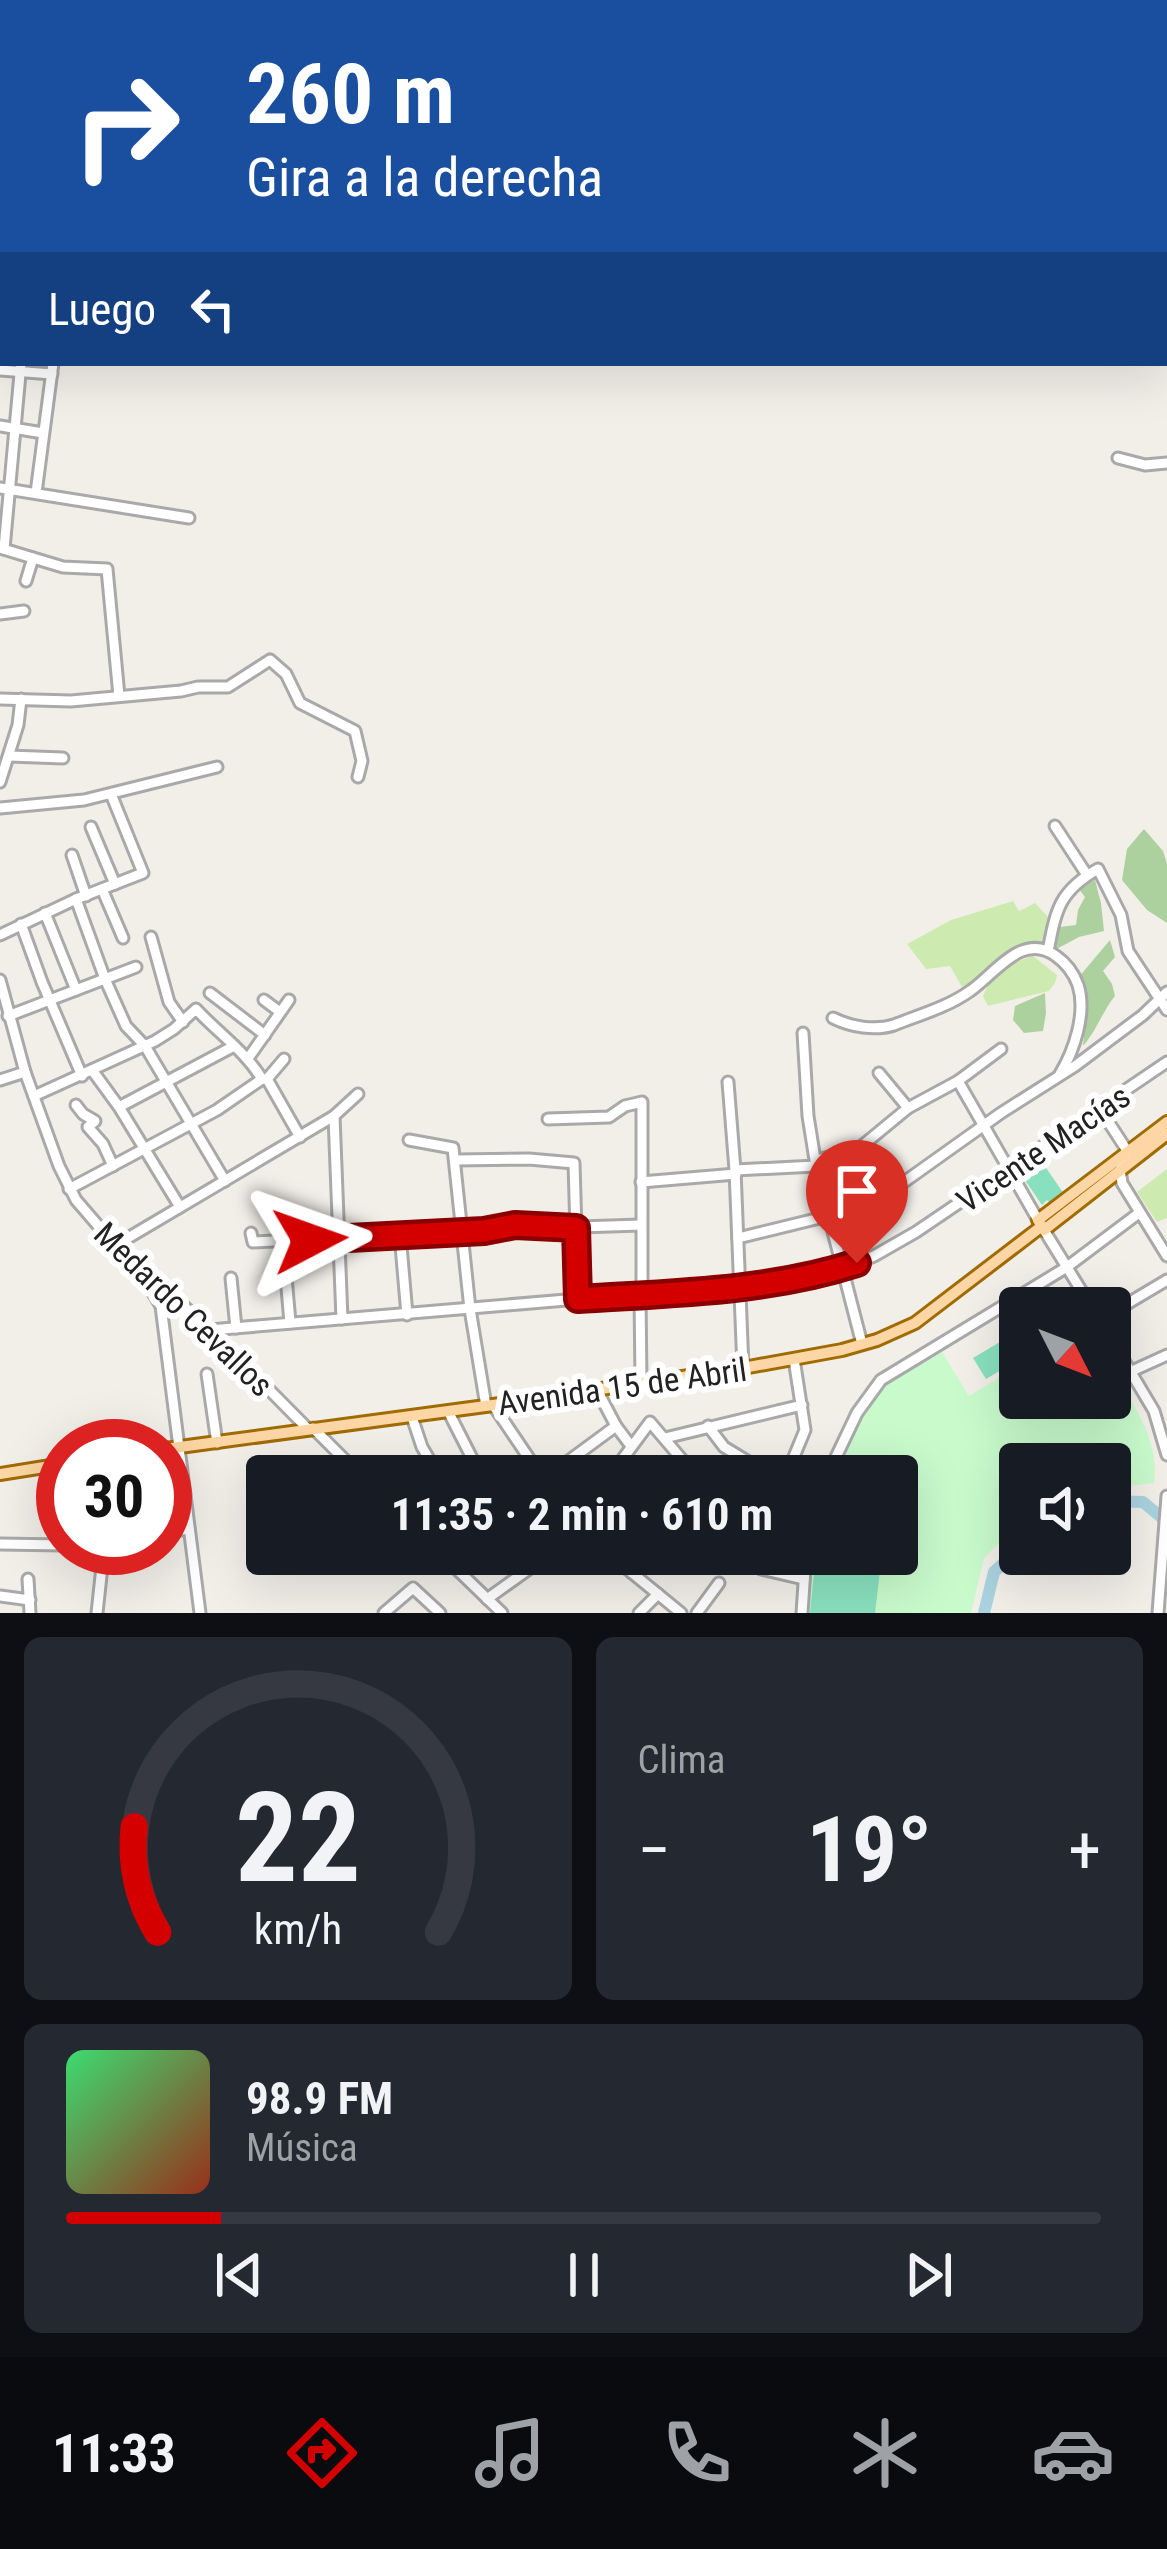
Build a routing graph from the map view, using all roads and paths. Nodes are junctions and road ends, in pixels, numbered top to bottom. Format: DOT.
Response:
graph roads {
  1 [pos="21,368"];
  2 [pos="52,368"];
  3 [pos="0,370"];
  4 [pos="0,426"];
  5 [pos="14,428"];
  6 [pos="43,433"];
  7 [pos="1118,458"];
  8 [pos="1167,464"];
  9 [pos="4,488"];
  10 [pos="36,494"];
  11 [pos="189,518"];
  12 [pos="2,548"];
  13 [pos="33,558"];
  14 [pos="26,581"];
  15 [pos="24,611"];
  16 [pos="0,614"];
  17 [pos="119,696"];
  18 [pos="0,699"];
  19 [pos="21,699"];
  20 [pos="9,755"];
  21 [pos="63,758"];
  22 [pos="217,767"];
  23 [pos="358,777"];
  24 [pos="0,782"];
  25 [pos="111,794"];
  26 [pos="0,808"];
  27 [pos="1055,826"];
  28 [pos="92,827"];
  29 [pos="71,855"];
  30 [pos="1092,872"];
  31 [pos="115,884"];
  32 [pos="102,889"];
  33 [pos="81,897"];
  34 [pos="46,913"];
  35 [pos="21,924"];
  36 [pos="0,935"];
  37 [pos="151,937"];
  38 [pos="123,938"];
  39 [pos="1048,951"];
  40 [pos="136,968"];
  41 [pos="105,979"];
  42 [pos="0,980"];
  43 [pos="76,990"];
  44 [pos="210,993"];
  45 [pos="1163,995"];
  46 [pos="50,1000"];
  47 [pos="264,1000"];
  48 [pos="289,1000"];
  49 [pos="2,1002"];
  50 [pos="1167,1010"];
  51 [pos="280,1012"];
  52 [pos="8,1016"];
  53 [pos="833,1018"];
  54 [pos="183,1022"];
  55 [pos="803,1033"];
  56 [pos="13,1034"];
  57 [pos="265,1034"];
  58 [pos="0,1038"];
  59 [pos="145,1046"];
  60 [pos="234,1046"];
  61 [pos="1001,1049"];
  62 [pos="249,1057"];
  63 [pos="284,1059"];
  64 [pos="1167,1062"];
  65 [pos="25,1072"];
  66 [pos="879,1072"];
  67 [pos="87,1073"];
  68 [pos="1060,1076"];
  69 [pos="0,1079"];
  70 [pos="265,1079"];
  71 [pos="958,1081"];
  72 [pos="166,1082"];
  73 [pos="728,1082"];
  74 [pos="358,1094"];
  75 [pos="34,1096"];
  76 [pos="76,1106"];
  77 [pos="119,1107"];
  78 [pos="908,1108"];
  79 [pos="1100,1109"];
  80 [pos="334,1116"];
  81 [pos="548,1119"];
  82 [pos="1167,1122"];
  83 [pos="191,1124"];
  84 [pos="983,1127"];
  85 [pos="1167,1134"];
  86 [pos="300,1137"];
  87 [pos="409,1140"];
  88 [pos="146,1148"];
  89 [pos="1127,1152"];
  90 [pos="455,1160"];
  91 [pos="816,1163"];
  92 [pos="113,1166"];
  93 [pos="1120,1170"];
  94 [pos="1007,1171"];
  95 [pos="736,1172"];
  96 [pos="225,1181"];
  97 [pos="641,1183"];
  98 [pos="1103,1183"];
  99 [pos="1085,1184"];
  100 [pos="69,1189"];
  101 [pos="1126,1193"];
  102 [pos="180,1208"];
  103 [pos="1139,1213"];
  104 [pos="828,1215"];
  105 [pos="641,1225"];
  106 [pos="1041,1225"];
  107 [pos="576,1228"];
  108 [pos="251,1232"];
  109 [pos="462,1232"];
  110 [pos="400,1234"];
  111 [pos="338,1238"];
  112 [pos="738,1238"];
  113 [pos="284,1241"];
  114 [pos="117,1247"];
  115 [pos="1167,1256"];
  116 [pos="843,1268"];
  117 [pos="1067,1268"];
  118 [pos="231,1278"];
  119 [pos="1167,1280"];
  120 [pos="1079,1287"];
  121 [pos="740,1289"];
  122 [pos="641,1295"];
  123 [pos="174,1297"];
  124 [pos="578,1299"];
  125 [pos="1131,1301"];
  126 [pos="161,1306"];
  127 [pos="470,1310"];
  128 [pos="407,1315"];
  129 [pos="342,1319"];
  130 [pos="290,1323"];
  131 [pos="236,1328"];
  132 [pos="210,1330"];
  133 [pos="862,1344"];
  134 [pos="1167,1355"];
  135 [pos="794,1360"];
  136 [pos="743,1368"];
  137 [pos="1132,1371"];
  138 [pos="207,1373"];
  139 [pos="640,1382"];
  140 [pos="596,1388"];
  141 [pos="802,1405"];
  142 [pos="489,1406"];
  143 [pos="448,1411"];
  144 [pos="412,1417"];
  145 [pos="175,1419"];
  146 [pos="616,1426"];
  147 [pos="708,1426"];
  148 [pos="310,1429"];
  149 [pos="665,1438"];
  150 [pos="217,1443"];
  151 [pos="192,1446"];
  152 [pos="631,1446"];
  153 [pos="339,1455"];
  154 [pos="427,1455"];
  155 [pos="470,1455"];
  156 [pos="528,1455"];
  157 [pos="574,1455"];
  158 [pos="625,1455"];
  159 [pos="679,1455"];
  160 [pos="737,1455"];
  161 [pos="795,1455"];
  162 [pos="837,1455"];
  163 [pos="1167,1455"];
  164 [pos="36,1468"];
  165 [pos="0,1474"];
  166 [pos="1167,1496"];
  167 [pos="1165,1534"];
  168 [pos="0,1544"];
  169 [pos="36,1545"];
  170 [pos="192,1552"];
  171 [pos="101,1575"];
  172 [pos="463,1575"];
  173 [pos="521,1575"];
  174 [pos="634,1575"];
  175 [pos="786,1575"];
  176 [pos="804,1575"];
  177 [pos="804,1579"];
  178 [pos="28,1580"];
  179 [pos="719,1582"];
  180 [pos="1164,1584"];
  181 [pos="658,1594"];
  182 [pos="0,1596"];
  183 [pos="488,1599"];
  184 [pos="30,1600"];
  185 [pos="30,1613"];
  186 [pos="97,1613"];
  187 [pos="200,1613"];
  188 [pos="384,1613"];
  189 [pos="440,1613"];
  190 [pos="502,1613"];
  191 [pos="638,1613"];
  192 [pos="681,1613"];
  193 [pos="697,1613"];
  194 [pos="802,1613"];
  195 [pos="1158,1613"];
  1 -- 2 [label="street"];
  1 -- 3 [label="street"];
  1 -- 5 [label="street"];
  2 -- 6 [label="street"];
  4 -- 5 [label="street"];
  5 -- 6 [label="street"];
  5 -- 9 [label="street"];
  6 -- 10 [label="street"];
  7 -- 8 [label="street"];
  9 -- 10 [label="street"];
  9 -- 12 [label="street"];
  10 -- 11 [label="street"];
  12 -- 13 [label="street"];
  13 -- 14 [label="street"];
  13 -- 17 [label="street"];
  15 -- 16 [label="street"];
  17 -- 19 [label="street"];
  17 -- 23 [label="street"];
  18 -- 19 [label="street"];
  19 -- 20 [label="street"];
  20 -- 21 [label="street"];
  20 -- 24 [label="street"];
  22 -- 25 [label="street"];
  25 -- 26 [label="street"];
  25 -- 31 [label="street"];
  27 -- 30 [label="street"];
  28 -- 31 [label="street"];
  29 -- 33 [label="street"];
  30 -- 39 [label="street"];
  30 -- 45 [label="street"];
  31 -- 32 [label="street"];
  32 -- 33 [label="street"];
  32 -- 38 [label="street"];
  33 -- 34 [label="street"];
  33 -- 41 [label="street"];
  34 -- 35 [label="street"];
  34 -- 43 [label="street"];
  35 -- 36 [label="street"];
  35 -- 46 [label="street"];
  37 -- 54 [label="street"];
  39 -- 53 [label="street"];
  39 -- 68 [label="street"];
  40 -- 41 [label="street"];
  41 -- 43 [label="street"];
  41 -- 59 [label="street"];
  42 -- 49 [label="street, Medardo Cevallos"];
  43 -- 46 [label="street"];
  44 -- 57 [label="street"];
  45 -- 50 [label="street"];
  45 -- 68 [label="street"];
  46 -- 52 [label="street"];
  46 -- 67 [label="street"];
  47 -- 51 [label="street"];
  48 -- 51 [label="street"];
  49 -- 52 [label="street, Medardo Cevallos"];
  51 -- 57 [label="street"];
  52 -- 56 [label="street, Medardo Cevallos"];
  54 -- 59 [label="street"];
  54 -- 60 [label="street"];
  55 -- 91 [label="street"];
  56 -- 58 [label="street"];
  56 -- 65 [label="street, Medardo Cevallos"];
  57 -- 62 [label="street"];
  59 -- 67 [label="street"];
  59 -- 72 [label="street"];
  60 -- 62 [label="street"];
  60 -- 72 [label="street"];
  61 -- 71 [label="street"];
  62 -- 70 [label="street"];
  63 -- 70 [label="street"];
  64 -- 79 [label="street, Vicente Macías"];
  65 -- 69 [label="street"];
  65 -- 75 [label="street, Medardo Cevallos"];
  66 -- 78 [label="street"];
  67 -- 75 [label="street"];
  67 -- 77 [label="street"];
  68 -- 84 [label="street"];
  70 -- 83 [label="street"];
  70 -- 86 [label="street"];
  71 -- 78 [label="street"];
  71 -- 84 [label="street"];
  72 -- 77 [label="street"];
  72 -- 83 [label="street"];
  73 -- 95 [label="street"];
  74 -- 80 [label="street"];
  75 -- 100 [label="street, Medardo Cevallos"];
  76 -- 92 [label="street"];
  77 -- 88 [label="street"];
  78 -- 91 [label="street"];
  79 -- 89 [label="street"];
  79 -- 94 [label="street, Vicente Macías"];
  80 -- 86 [label="street"];
  80 -- 111 [label="street"];
  81 -- 97 [label="street"];
  82 -- 89 [label="main road, Avenida 15 de Abril"];
  83 -- 88 [label="street"];
  83 -- 96 [label="street"];
  84 -- 94 [label="street"];
  84 -- 104 [label="street"];
  85 -- 93 [label="main road, Avenida 15 de Abril"];
  86 -- 96 [label="street"];
  87 -- 90 [label="street"];
  88 -- 92 [label="street"];
  88 -- 102 [label="street"];
  89 -- 93 [label="street"];
  89 -- 99 [label="main road, Avenida 15 de Abril"];
  90 -- 107 [label="street"];
  90 -- 109 [label="street"];
  91 -- 95 [label="street"];
  91 -- 104 [label="street"];
  92 -- 100 [label="street"];
  93 -- 98 [label="main road, Avenida 15 de Abril"];
  93 -- 101 [label="street"];
  94 -- 106 [label="street"];
  94 -- 116 [label="street, Vicente Macías"];
  95 -- 97 [label="street"];
  95 -- 112 [label="street"];
  96 -- 102 [label="street"];
  97 -- 105 [label="street"];
  98 -- 99 [label="street"];
  98 -- 101 [label="street"];
  98 -- 106 [label="main road, Avenida 15 de Abril"];
  99 -- 106 [label="main road, Avenida 15 de Abril"];
  100 -- 114 [label="street, Medardo Cevallos"];
  101 -- 103 [label="street"];
  102 -- 114 [label="street"];
  103 -- 115 [label="street"];
  103 -- 117 [label="street"];
  104 -- 112 [label="street"];
  104 -- 116 [label="street"];
  105 -- 107 [label="street"];
  105 -- 122 [label="street"];
  106 -- 117 [label="street"];
  106 -- 133 [label="main road, Avenida 15 de Abril"];
  107 -- 109 [label="street"];
  107 -- 124 [label="street"];
  108 -- 113 [label="street"];
  109 -- 110 [label="street"];
  109 -- 127 [label="street"];
  110 -- 111 [label="street"];
  110 -- 128 [label="street"];
  111 -- 113 [label="street"];
  111 -- 129 [label="street"];
  112 -- 121 [label="street"];
  113 -- 130 [label="street"];
  114 -- 123 [label="street, Medardo Cevallos"];
  114 -- 126 [label="street"];
  116 -- 121 [label="street, Vicente Macías"];
  116 -- 133 [label="street"];
  117 -- 120 [label="street"];
  117 -- 162 [label="street"];
  118 -- 131 [label="street"];
  119 -- 125 [label="street"];
  121 -- 122 [label="street, Vicente Macías"];
  121 -- 136 [label="street"];
  122 -- 124 [label="street, Vicente Macías"];
  122 -- 139 [label="street"];
  123 -- 126 [label="street"];
  123 -- 132 [label="street, Medardo Cevallos"];
  124 -- 127 [label="street, Vicente Macías"];
  126 -- 145 [label="street"];
  127 -- 128 [label="street, Vicente Macías"];
  127 -- 142 [label="street"];
  128 -- 129 [label="street, Vicente Macías"];
  129 -- 130 [label="street, Vicente Macías"];
  130 -- 131 [label="street, Vicente Macías"];
  131 -- 132 [label="street, Vicente Macías"];
  132 -- 148 [label="street, Medardo Cevallos"];
  133 -- 135 [label="main road, Avenida 15 de Abril"];
  134 -- 137 [label="street"];
  135 -- 136 [label="main road, Avenida 15 de Abril"];
  135 -- 141 [label="street"];
  136 -- 139 [label="main road, Avenida 15 de Abril"];
  137 -- 163 [label="street"];
  138 -- 150 [label="street"];
  139 -- 140 [label="main road, Avenida 15 de Abril"];
  140 -- 142 [label="main road, Avenida 15 de Abril"];
  140 -- 146 [label="street"];
  141 -- 147 [label="street"];
  141 -- 161 [label="street"];
  142 -- 143 [label="main road, Avenida 15 de Abril"];
  142 -- 156 [label="street"];
  143 -- 144 [label="main road, Avenida 15 de Abril"];
  143 -- 155 [label="street"];
  144 -- 148 [label="main road, Avenida 15 de Abril"];
  144 -- 154 [label="street"];
  146 -- 152 [label="street"];
  146 -- 157 [label="street"];
  147 -- 149 [label="street"];
  147 -- 160 [label="street"];
  148 -- 150 [label="main road, Avenida 15 de Abril"];
  148 -- 153 [label="street, Medardo Cevallos"];
  149 -- 152 [label="street"];
  149 -- 159 [label="street"];
  150 -- 151 [label="main road, Avenida 15 de Abril"];
  152 -- 158 [label="street"];
  164 -- 165 [label="main road"];
  166 -- 167 [label="street"];
  167 -- 180 [label="street"];
  168 -- 169 [label="street"];
  170 -- 187 [label="street"];
  171 -- 186 [label="street"];
  172 -- 183 [label="street"];
  173 -- 183 [label="street"];
  174 -- 181 [label="street"];
  175 -- 177 [label="street"];
  176 -- 177 [label="street"];
  177 -- 194 [label="street"];
  178 -- 184 [label="street"];
  179 -- 193 [label="street"];
  180 -- 195 [label="street"];
  181 -- 191 [label="street"];
  181 -- 192 [label="street"];
  182 -- 184 [label="street"];
  183 -- 190 [label="street"];
  184 -- 185 [label="street"];
  188 -- 189 [label="street"];
}
